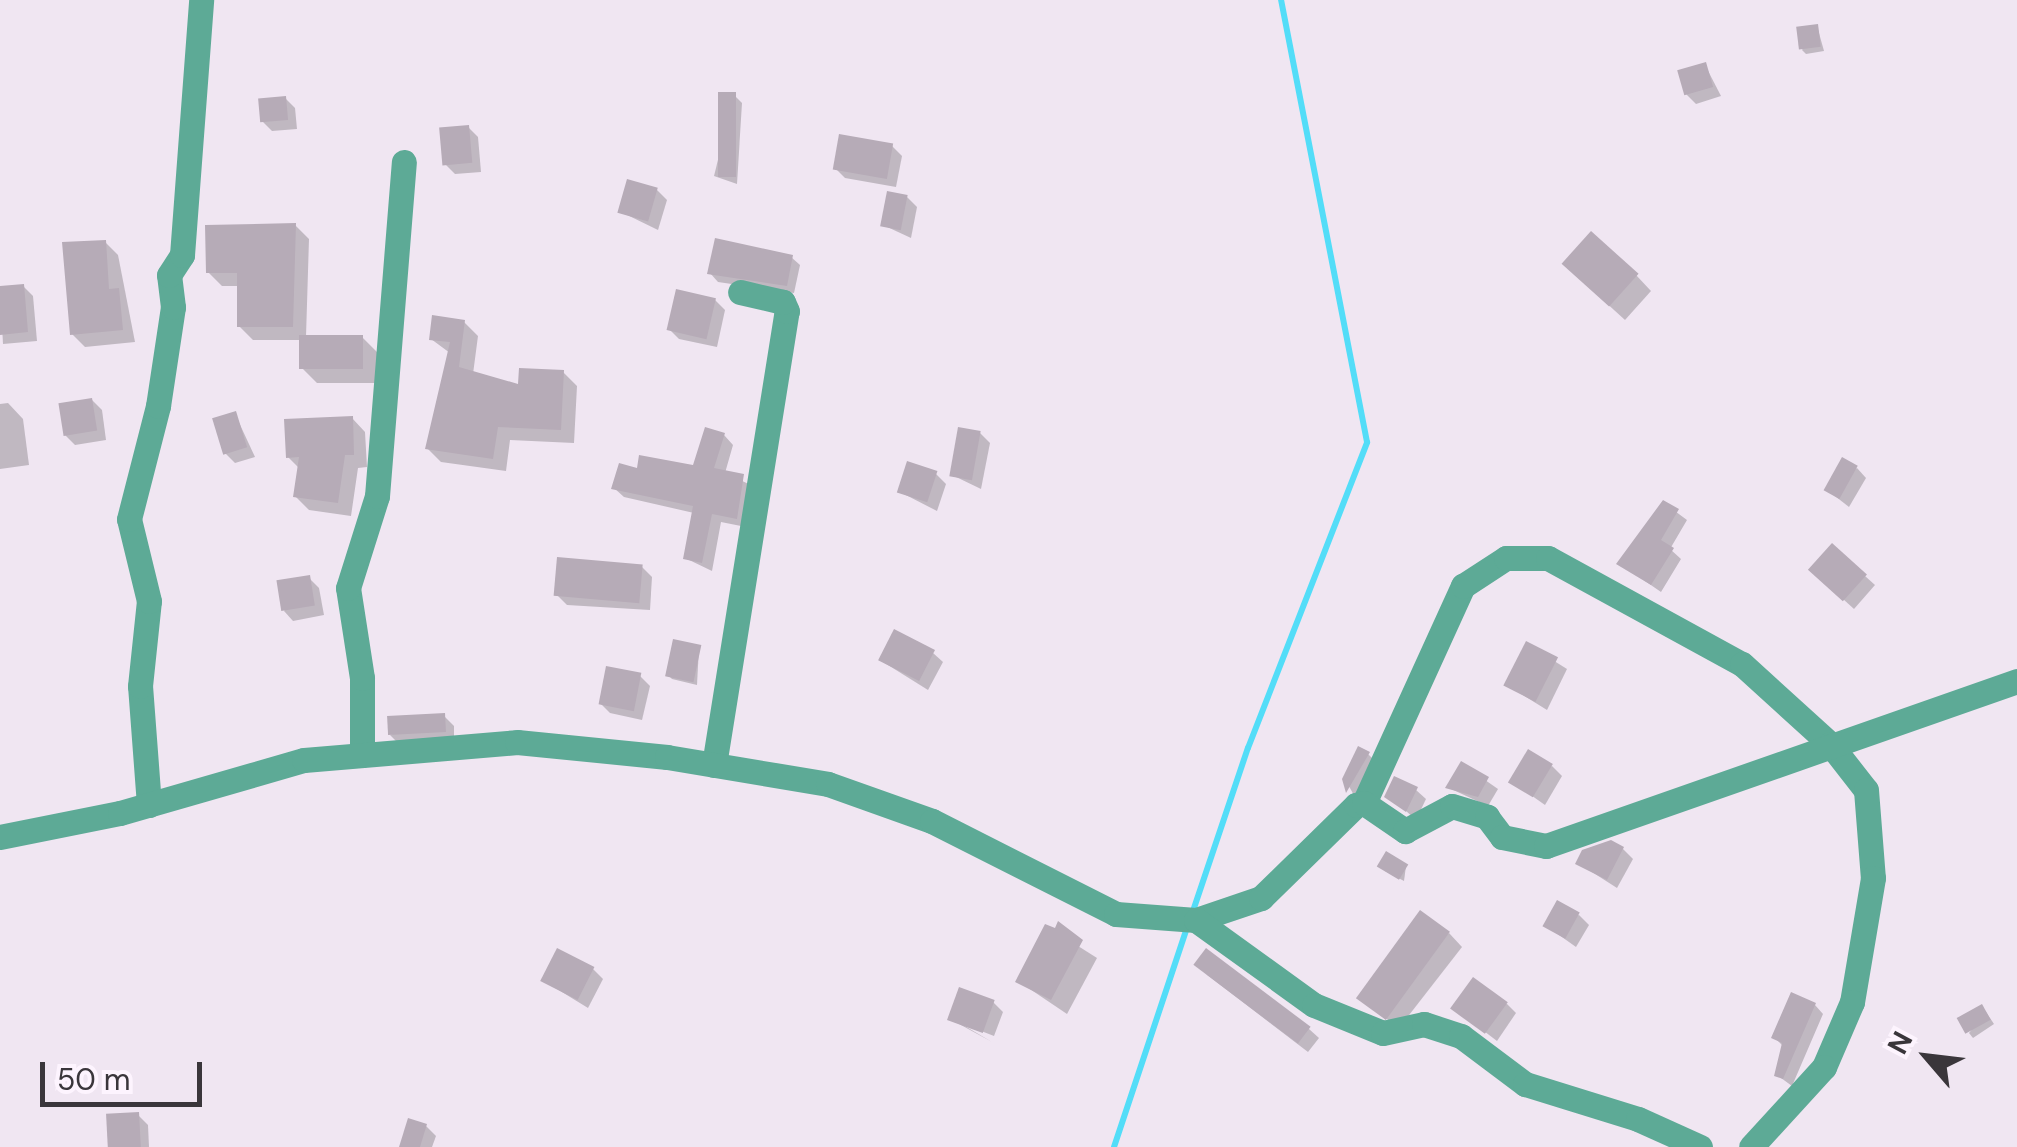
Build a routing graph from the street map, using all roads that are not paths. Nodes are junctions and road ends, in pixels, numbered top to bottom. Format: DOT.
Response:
graph roads {
  1 [pos="201,0"];
  2 [pos="404,162"];
  3 [pos="740,292"];
  4 [pos="2017,681"];
  5 [pos="1830,744"];
  6 [pos="362,755"];
  7 [pos="714,765"];
  8 [pos="1364,802"];
  9 [pos="150,805"];
  10 [pos="0,837"];
  11 [pos="1196,920"];
  12 [pos="1700,1147"];
  13 [pos="1751,1147"];
  1 -- 9 [label="street"];
  2 -- 6 [label="street"];
  3 -- 7 [label="street"];
  4 -- 5 [label="street"];
  5 -- 8 [label="street"];
  5 -- 8 [label="street"];
  5 -- 13 [label="street"];
  6 -- 7 [label="street"];
  6 -- 9 [label="street"];
  7 -- 11 [label="street"];
  8 -- 11 [label="street"];
  9 -- 10 [label="street"];
  11 -- 12 [label="street"];
}
